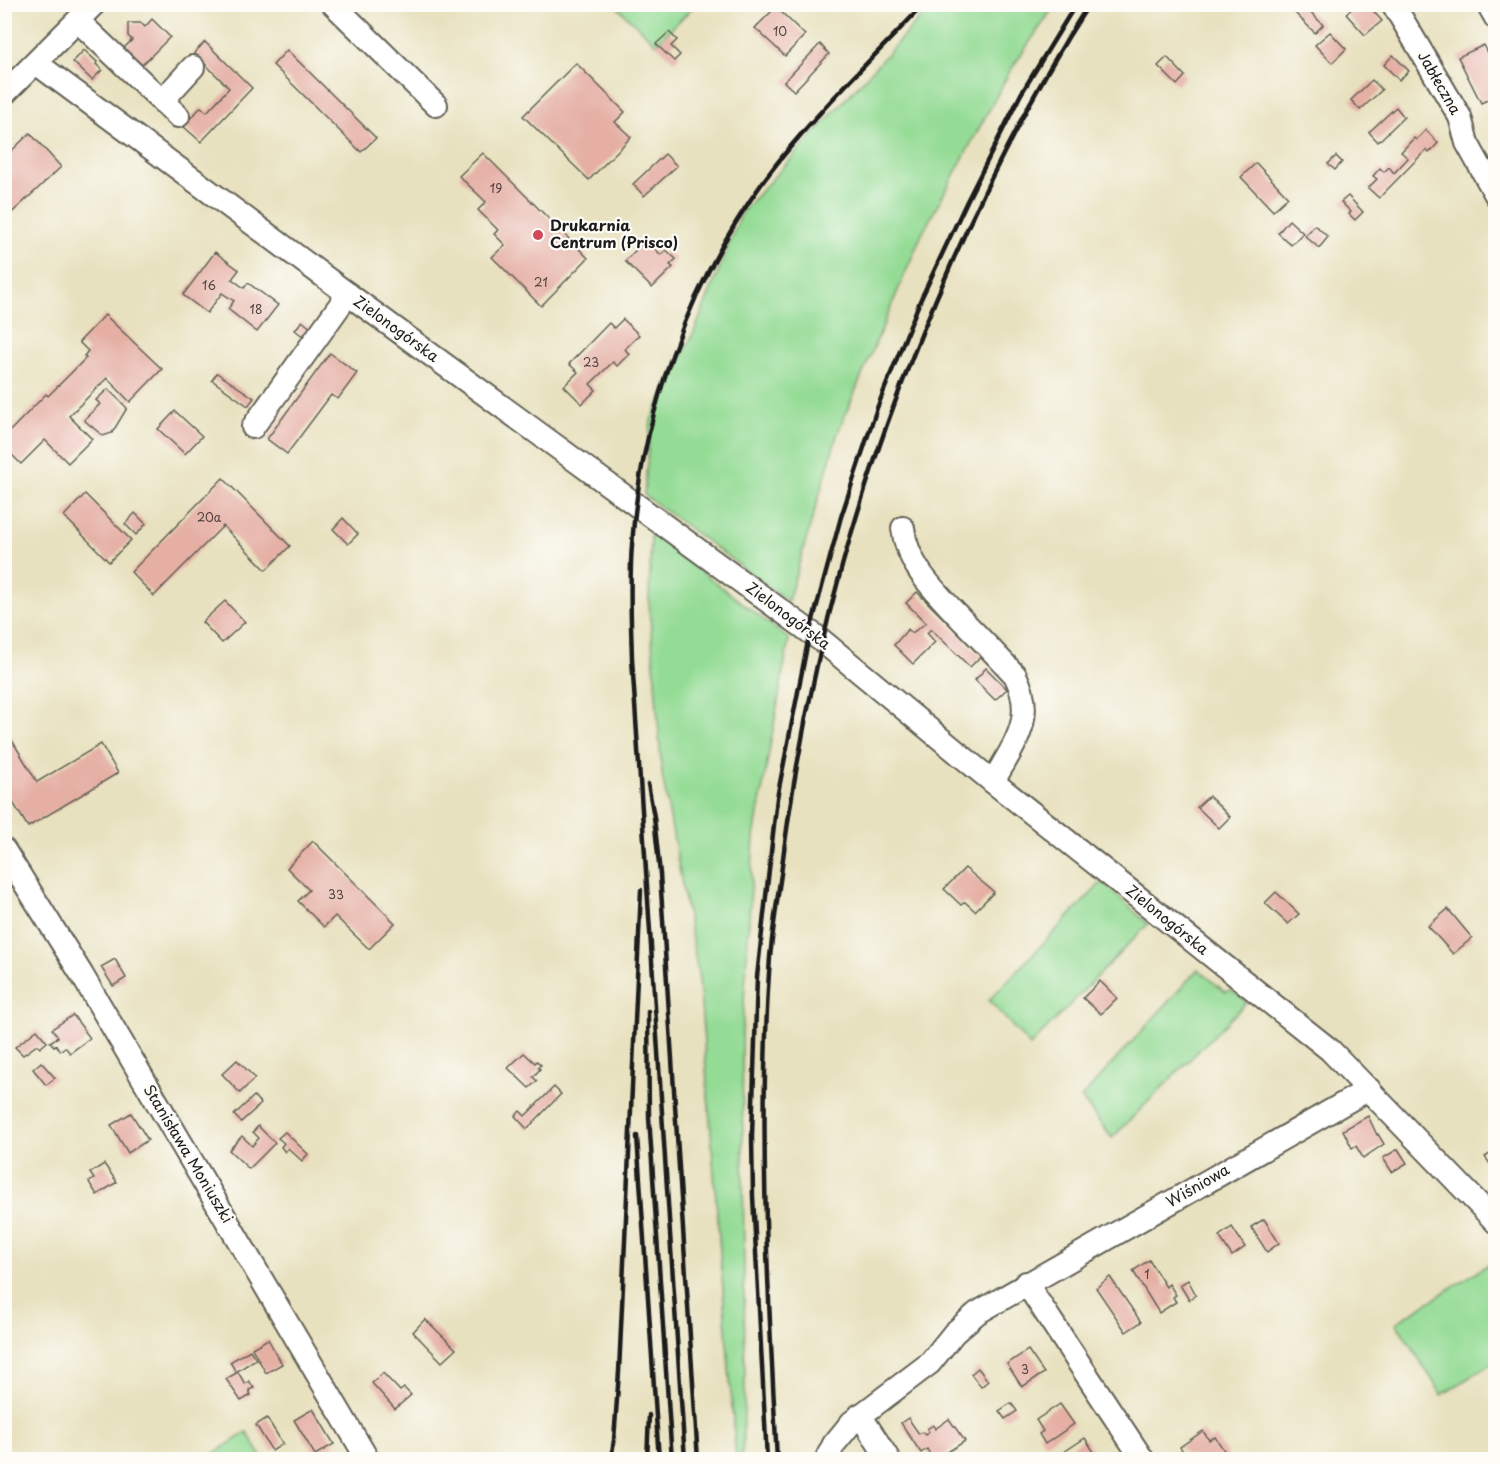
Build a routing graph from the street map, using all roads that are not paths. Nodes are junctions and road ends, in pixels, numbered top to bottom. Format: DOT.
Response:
graph roads {
  1 [pos="94,4"];
  2 [pos="333,4"];
  3 [pos="1393,4"];
  4 [pos="1488,4"];
  5 [pos="1496,18"];
  6 [pos="78,21"];
  7 [pos="36,63"];
  8 [pos="193,67"];
  9 [pos="4,94"];
  10 [pos="436,105"];
  11 [pos="1496,195"];
  12 [pos="348,294"];
  13 [pos="253,427"];
  14 [pos="903,528"];
  15 [pos="993,782"];
  16 [pos="4,850"];
  17 [pos="1369,1089"];
  18 [pos="1496,1222"];
  19 [pos="1026,1283"];
  20 [pos="860,1415"];
  21 [pos="368,1460"];
  22 [pos="826,1460"];
  23 [pos="889,1460"];
  24 [pos="1143,1460"];
  1 -- 6 [label="street"];
  2 -- 10 [label="street"];
  3 -- 11 [label="street, Jabłeczna"];
  4 -- 5 [label="street"];
  6 -- 7 [label="street"];
  6 -- 8 [label="street"];
  7 -- 9 [label="street"];
  7 -- 12 [label="street, Zielonogórska"];
  12 -- 13 [label="street"];
  12 -- 15 [label="street, Zielonogórska"];
  14 -- 15 [label="street"];
  15 -- 17 [label="street, Zielonogórska"];
  16 -- 21 [label="street, Stanisława Moniuszki"];
  17 -- 18 [label="street, Zielonogórska"];
  17 -- 19 [label="street, Wiśniowa"];
  19 -- 20 [label="street, Wiśniowa"];
  19 -- 24 [label="street"];
  20 -- 22 [label="street, Wiśniowa"];
  20 -- 23 [label="street"];
}
